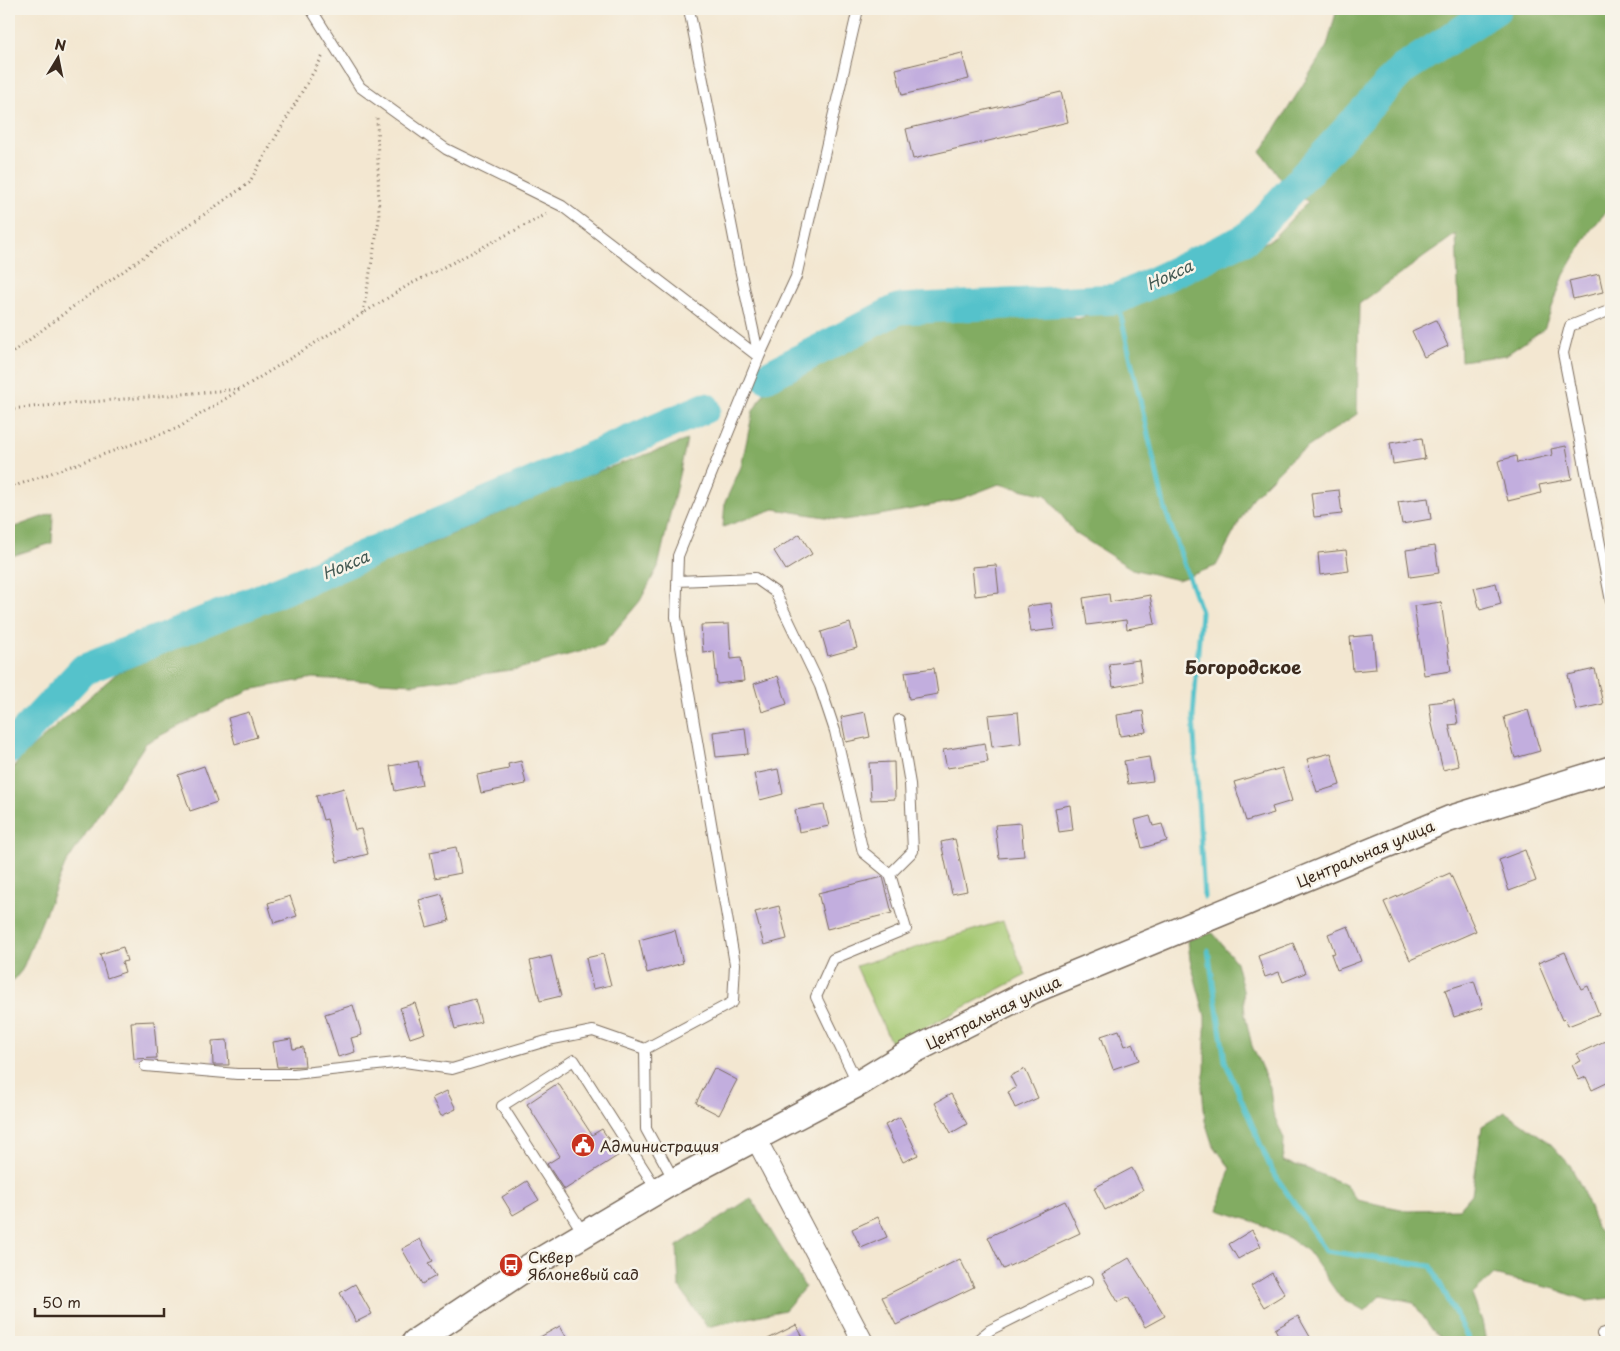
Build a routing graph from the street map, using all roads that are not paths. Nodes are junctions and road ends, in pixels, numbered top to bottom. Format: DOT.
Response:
graph roads {
  1 [pos="311,9"];
  2 [pos="689,9"];
  3 [pos="858,9"];
  4 [pos="1611,310"];
  5 [pos="759,357"];
  6 [pos="677,581"];
  7 [pos="1611,600"];
  8 [pos="899,720"];
  9 [pos="1611,769"];
  10 [pos="890,874"];
  11 [pos="645,1049"];
  12 [pos="145,1066"];
  13 [pos="858,1084"];
  14 [pos="755,1137"];
  15 [pos="666,1186"];
  16 [pos="584,1234"];
  17 [pos="1088,1280"];
  18 [pos="415,1342"];
  19 [pos="862,1342"];
  20 [pos="975,1342"];
  1 -- 5 [label="lane"];
  2 -- 5 [label="lane"];
  3 -- 5 [label="lane"];
  4 -- 7 [label="lane"];
  5 -- 6 [label="lane"];
  6 -- 10 [label="lane"];
  6 -- 11 [label="lane"];
  8 -- 10 [label="lane"];
  9 -- 13 [label="street, Центральная улица"];
  10 -- 13 [label="lane"];
  11 -- 12 [label="lane"];
  11 -- 15 [label="lane"];
  13 -- 14 [label="street, Центральная улица"];
  14 -- 15 [label="street, Центральная улица"];
  14 -- 19 [label="street"];
  15 -- 16 [label="street, Центральная улица"];
  15 -- 16 [label="lane"];
  16 -- 18 [label="street, Центральная улица"];
  17 -- 20 [label="lane"];
}
